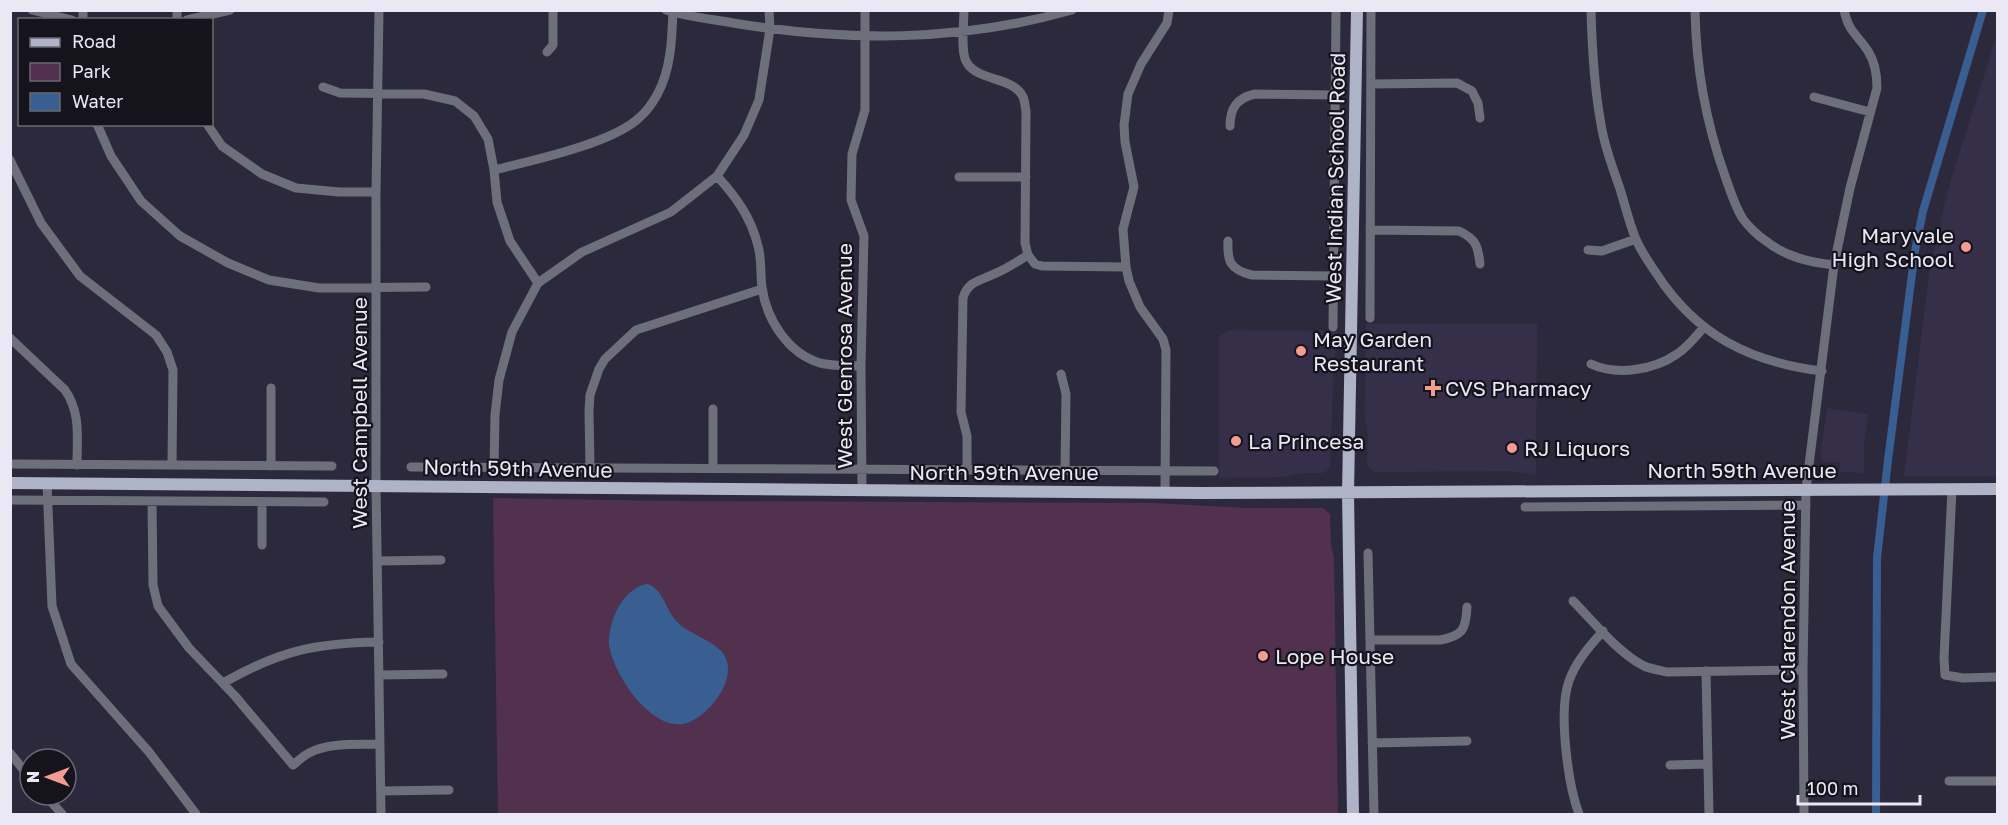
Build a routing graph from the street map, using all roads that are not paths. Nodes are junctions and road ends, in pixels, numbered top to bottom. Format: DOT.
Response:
graph roads {
  1 [pos="32,10"];
  2 [pos="230,10"];
  3 [pos="380,10"];
  4 [pos="553,10"];
  5 [pos="769,10"];
  6 [pos="865,10"];
  7 [pos="964,10"];
  8 [pos="1072,10"];
  9 [pos="1169,10"];
  10 [pos="1336,10"];
  11 [pos="1357,10"];
  12 [pos="1371,10"];
  13 [pos="1591,10"];
  14 [pos="1695,10"];
  15 [pos="1844,10"];
  16 [pos="671,11"];
  17 [pos="64,18"];
  18 [pos="196,18"];
  19 [pos="770,29"];
  20 [pos="964,32"];
  21 [pos="865,37"];
  22 [pos="547,52"];
  23 [pos="1371,84"];
  24 [pos="323,87"];
  25 [pos="378,92"];
  26 [pos="1336,95"];
  27 [pos="1814,97"];
  28 [pos="1870,112"];
  29 [pos="1480,118"];
  30 [pos="99,126"];
  31 [pos="208,126"];
  32 [pos="1230,126"];
  33 [pos="10,160"];
  34 [pos="494,170"];
  35 [pos="13,172"];
  36 [pos="717,176"];
  37 [pos="959,177"];
  38 [pos="1026,177"];
  39 [pos="376,192"];
  40 [pos="1370,230"];
  41 [pos="1636,239"];
  42 [pos="1228,241"];
  43 [pos="1588,250"];
  44 [pos="1028,255"];
  45 [pos="1480,264"];
  46 [pos="1834,265"];
  47 [pos="1126,267"];
  48 [pos="1333,276"];
  49 [pos="538,283"];
  50 [pos="377,287"];
  51 [pos="426,287"];
  52 [pos="762,289"];
  53 [pos="1371,318"];
  54 [pos="1333,327"];
  55 [pos="1704,327"];
  56 [pos="12,344"];
  57 [pos="1592,364"];
  58 [pos="861,366"];
  59 [pos="1822,371"];
  60 [pos="1061,374"];
  61 [pos="271,388"];
  62 [pos="713,409"];
  63 [pos="10,464"];
  64 [pos="77,465"];
  65 [pos="172,465"];
  66 [pos="271,466"];
  67 [pos="332,466"];
  68 [pos="411,467"];
  69 [pos="494,467"];
  70 [pos="590,468"];
  71 [pos="713,468"];
  72 [pos="862,469"];
  73 [pos="967,470"];
  74 [pos="1065,470"];
  75 [pos="1165,471"];
  76 [pos="1214,471"];
  77 [pos="10,483"];
  78 [pos="47,483"];
  79 [pos="376,486"];
  80 [pos="1806,489"];
  81 [pos="1952,489"];
  82 [pos="1998,489"];
  83 [pos="862,490"];
  84 [pos="1165,492"];
  85 [pos="1348,493"];
  86 [pos="10,500"];
  87 [pos="47,500"];
  88 [pos="152,501"];
  89 [pos="262,502"];
  90 [pos="324,502"];
  91 [pos="1806,505"];
  92 [pos="1525,507"];
  93 [pos="262,544"];
  94 [pos="1368,554"];
  95 [pos="441,560"];
  96 [pos="378,561"];
  97 [pos="1573,601"];
  98 [pos="1467,607"];
  99 [pos="1603,631"];
  100 [pos="1370,640"];
  101 [pos="379,642"];
  102 [pos="1803,670"];
  103 [pos="1706,671"];
  104 [pos="443,674"];
  105 [pos="380,675"];
  106 [pos="1998,677"];
  107 [pos="223,683"];
  108 [pos="1467,741"];
  109 [pos="1372,743"];
  110 [pos="380,744"];
  111 [pos="1707,764"];
  112 [pos="1671,765"];
  113 [pos="1949,781"];
  114 [pos="1998,781"];
  115 [pos="449,790"];
  116 [pos="381,791"];
  117 [pos="196,814"];
  118 [pos="381,814"];
  119 [pos="1353,814"];
  120 [pos="1374,814"];
  121 [pos="1579,814"];
  122 [pos="1708,814"];
  123 [pos="1804,814"];
  1 -- 17 [label="street"];
  2 -- 18 [label="street"];
  3 -- 25 [label="street, West Campbell Avenue"];
  4 -- 22 [label="street"];
  5 -- 19 [label="street"];
  6 -- 21 [label="street, West Glenrosa Avenue"];
  7 -- 20 [label="street"];
  8 -- 20 [label="street"];
  9 -- 47 [label="street"];
  10 -- 26 [label="street, West Indian School Road"];
  11 -- 85 [label="main road, West Indian School Road"];
  12 -- 23 [label="street, West Indian School Road"];
  13 -- 41 [label="street"];
  14 -- 46 [label="street"];
  15 -- 28 [label="street, West Clarendon Avenue"];
  16 -- 19 [label="street"];
  16 -- 34 [label="street"];
  19 -- 21 [label="street"];
  19 -- 36 [label="street"];
  20 -- 21 [label="street"];
  20 -- 38 [label="street"];
  21 -- 58 [label="street, West Glenrosa Avenue"];
  23 -- 29 [label="street"];
  23 -- 40 [label="street, West Indian School Road"];
  24 -- 25 [label="street"];
  25 -- 34 [label="street"];
  25 -- 39 [label="street, West Campbell Avenue"];
  26 -- 32 [label="street"];
  26 -- 48 [label="street, West Indian School Road"];
  27 -- 28 [label="street"];
  28 -- 46 [label="street, West Clarendon Avenue"];
  30 -- 50 [label="street"];
  31 -- 39 [label="street"];
  33 -- 35 [label="street"];
  34 -- 49 [label="street"];
  35 -- 65 [label="street"];
  36 -- 49 [label="street"];
  36 -- 52 [label="street"];
  37 -- 38 [label="street"];
  38 -- 44 [label="street"];
  39 -- 50 [label="street, West Campbell Avenue"];
  40 -- 45 [label="street"];
  40 -- 53 [label="street, West Indian School Road"];
  41 -- 43 [label="street"];
  41 -- 55 [label="street"];
  42 -- 48 [label="street"];
  44 -- 47 [label="street"];
  44 -- 73 [label="street"];
  46 -- 59 [label="street, West Clarendon Avenue"];
  47 -- 75 [label="street"];
  48 -- 54 [label="street, West Indian School Road"];
  49 -- 69 [label="street"];
  50 -- 51 [label="street"];
  50 -- 79 [label="street, West Campbell Avenue"];
  52 -- 58 [label="street"];
  52 -- 70 [label="street"];
  55 -- 57 [label="street"];
  55 -- 59 [label="street"];
  56 -- 64 [label="street"];
  58 -- 72 [label="street, West Glenrosa Avenue"];
  59 -- 80 [label="street, West Clarendon Avenue"];
  60 -- 74 [label="street"];
  61 -- 66 [label="street"];
  62 -- 71 [label="street"];
  63 -- 64 [label="street"];
  64 -- 65 [label="street"];
  65 -- 66 [label="street"];
  66 -- 67 [label="street"];
  68 -- 69 [label="street, North 59th Avenue"];
  69 -- 70 [label="street, North 59th Avenue"];
  70 -- 71 [label="street, North 59th Avenue"];
  71 -- 72 [label="street, North 59th Avenue"];
  72 -- 73 [label="street, North 59th Avenue"];
  72 -- 83 [label="street, West Glenrosa Avenue"];
  73 -- 74 [label="street, North 59th Avenue"];
  74 -- 75 [label="street, North 59th Avenue"];
  75 -- 76 [label="street, North 59th Avenue"];
  75 -- 84 [label="street"];
  77 -- 78 [label="main road, North 59th Avenue"];
  78 -- 79 [label="main road, North 59th Avenue"];
  78 -- 87 [label="street"];
  79 -- 83 [label="main road, North 59th Avenue"];
  79 -- 96 [label="street, West Campbell Avenue"];
  80 -- 81 [label="main road, North 59th Avenue"];
  80 -- 85 [label="main road, North 59th Avenue"];
  80 -- 91 [label="street, West Clarendon Avenue"];
  81 -- 82 [label="main road, North 59th Avenue"];
  81 -- 106 [label="street"];
  83 -- 84 [label="main road, North 59th Avenue"];
  84 -- 85 [label="main road, North 59th Avenue"];
  85 -- 119 [label="main road, West Indian School Road"];
  86 -- 87 [label="street"];
  87 -- 88 [label="street"];
  87 -- 117 [label="street"];
  88 -- 89 [label="street"];
  88 -- 107 [label="street"];
  89 -- 90 [label="street"];
  89 -- 93 [label="street"];
  91 -- 92 [label="street, North 59th Avenue"];
  91 -- 102 [label="street, West Clarendon Avenue"];
  94 -- 100 [label="street"];
  95 -- 96 [label="street"];
  96 -- 101 [label="street, West Campbell Avenue"];
  97 -- 99 [label="street"];
  98 -- 100 [label="street"];
  99 -- 103 [label="street"];
  99 -- 121 [label="street"];
  100 -- 109 [label="street"];
  101 -- 105 [label="street, West Campbell Avenue"];
  101 -- 107 [label="street"];
  102 -- 103 [label="street"];
  102 -- 123 [label="street, West Clarendon Avenue"];
  103 -- 111 [label="street"];
  104 -- 105 [label="street"];
  105 -- 110 [label="street, West Campbell Avenue"];
  107 -- 110 [label="street"];
  108 -- 109 [label="street"];
  109 -- 120 [label="street"];
  110 -- 116 [label="street, West Campbell Avenue"];
  111 -- 112 [label="street"];
  111 -- 122 [label="street"];
  113 -- 114 [label="street"];
  115 -- 116 [label="street"];
  116 -- 118 [label="street, West Campbell Avenue"];
}
